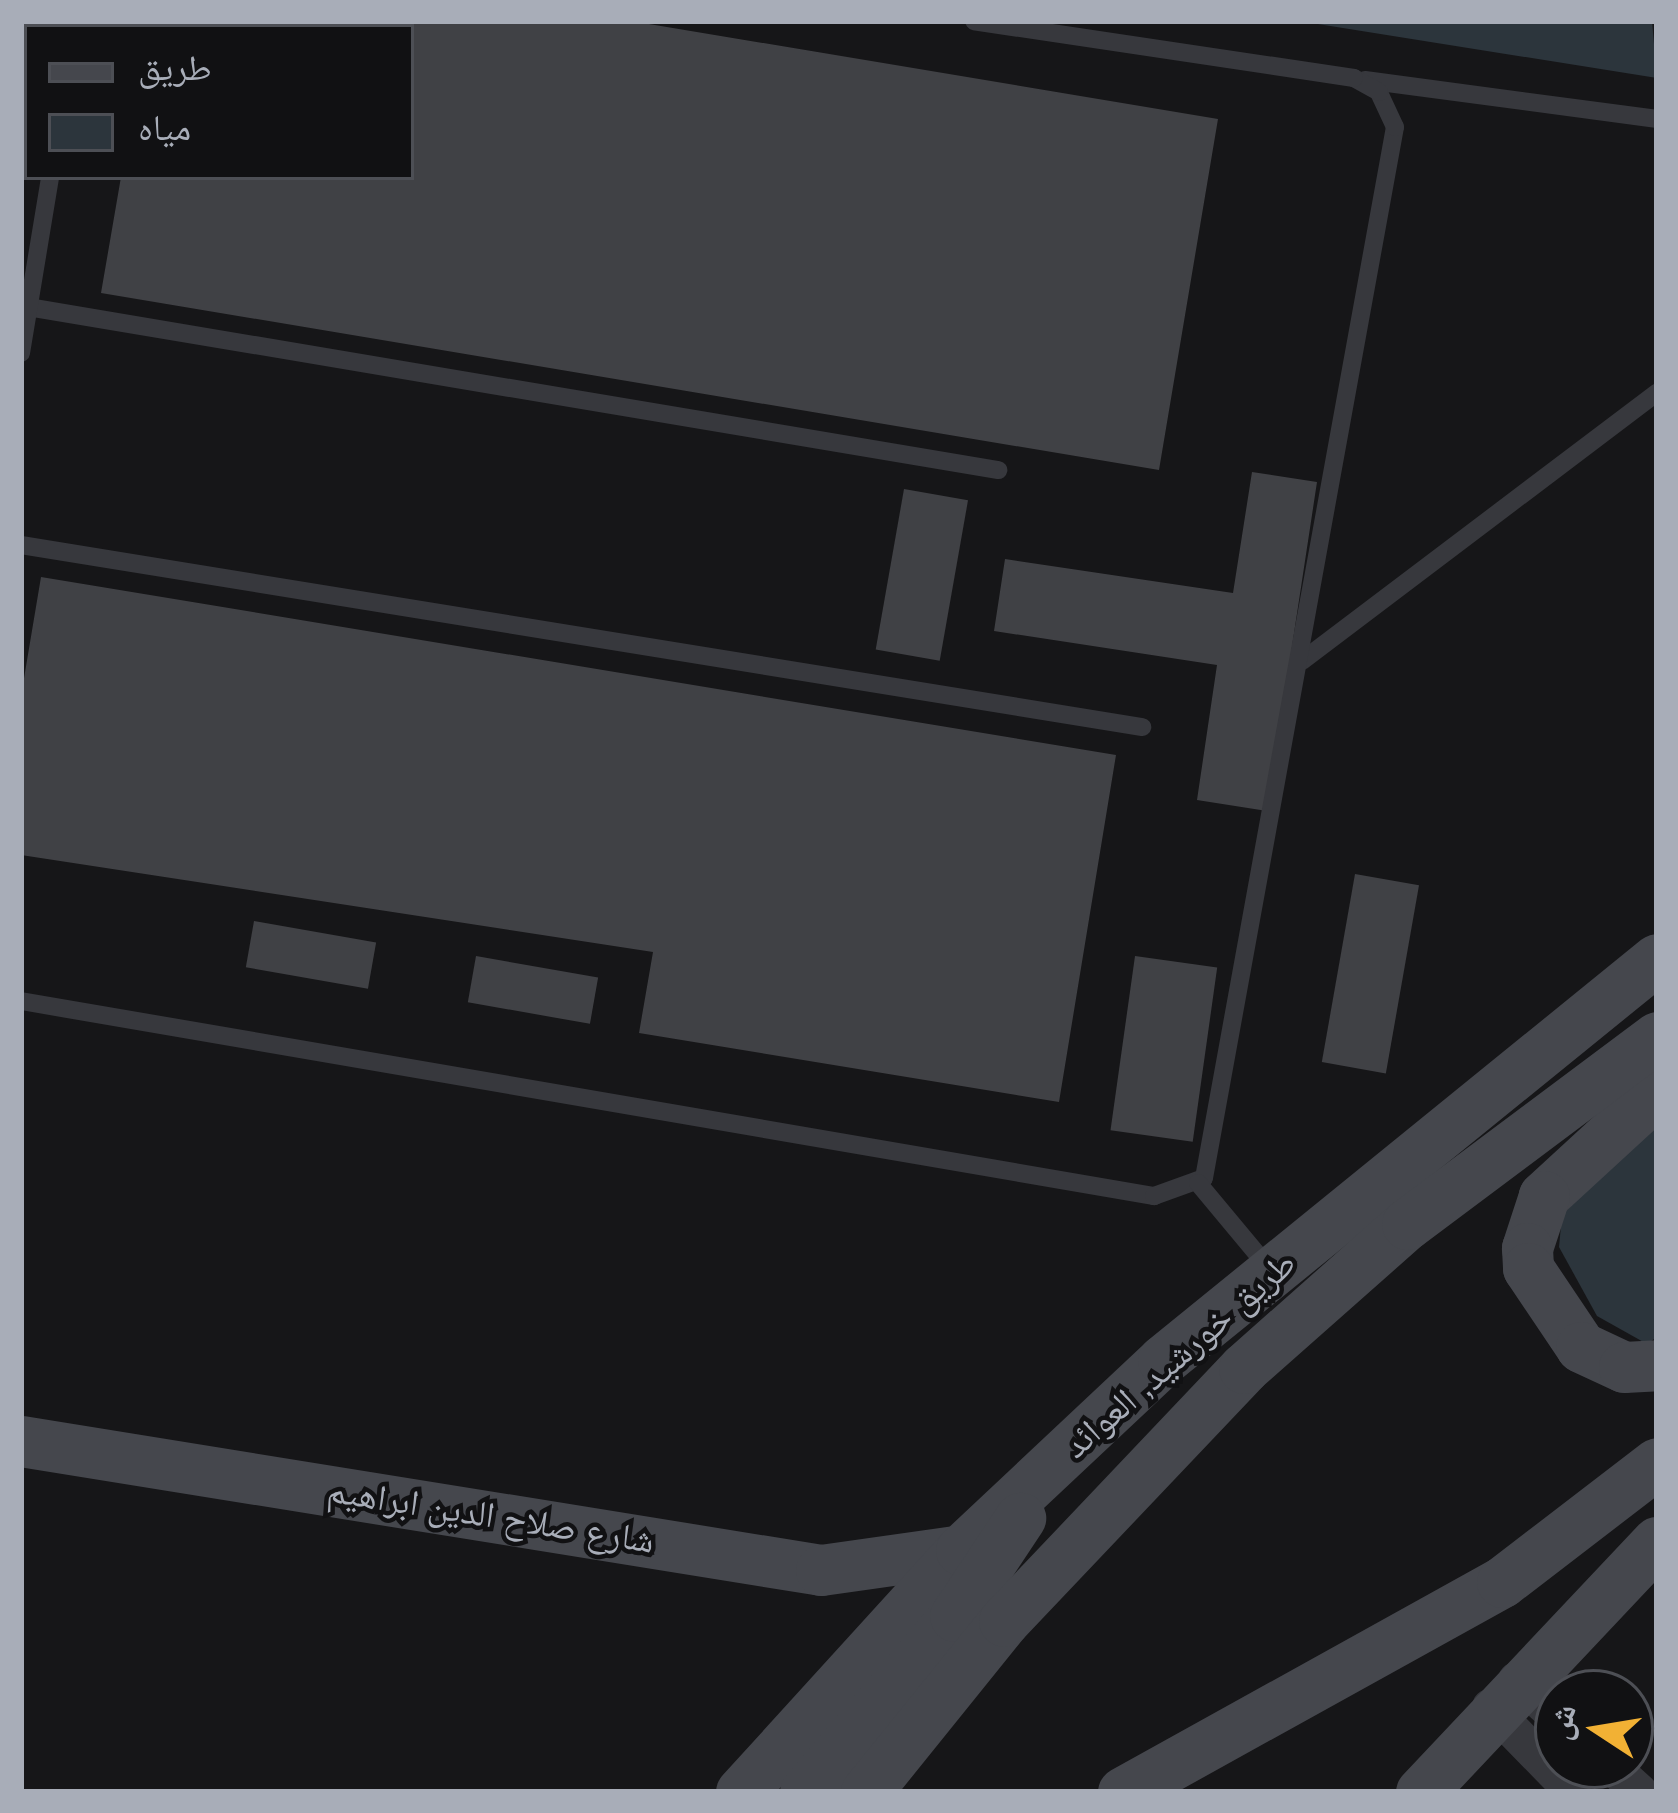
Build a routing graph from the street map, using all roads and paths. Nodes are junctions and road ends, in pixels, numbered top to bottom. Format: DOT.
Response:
graph roads {
  1 [pos="974,21"];
  2 [pos="1354,78"];
  3 [pos="1657,118"];
  4 [pos="49,180"];
  5 [pos="21,209"];
  6 [pos="44,212"];
  7 [pos="28,307"];
  8 [pos="21,353"];
  9 [pos="1657,393"];
  10 [pos="998,470"];
  11 [pos="21,545"];
  12 [pos="1302,661"];
  13 [pos="1142,727"];
  14 [pos="1657,959"];
  15 [pos="21,1001"];
  16 [pos="1657,1037"];
  17 [pos="1657,1092"];
  18 [pos="1198,1184"];
  19 [pos="1271,1272"];
  20 [pos="1657,1364"];
  21 [pos="21,1441"];
  22 [pos="1657,1463"];
  23 [pos="1041,1474"];
  24 [pos="1657,1542"];
  25 [pos="961,1550"];
  26 [pos="1503,1694"];
  27 [pos="1534,1708"];
  28 [pos="1440,1784"];
  29 [pos="741,1792"];
  30 [pos="805,1792"];
  31 [pos="866,1792"];
  32 [pos="1123,1792"];
  33 [pos="1573,1792"];
  1 -- 2 [label="lane"];
  2 -- 3 [label="lane"];
  2 -- 12 [label="lane"];
  4 -- 6 [label="lane"];
  5 -- 6 [label="lane"];
  6 -- 7 [label="lane"];
  7 -- 8 [label="lane"];
  7 -- 10 [label="lane"];
  9 -- 12 [label="lane"];
  11 -- 13 [label="lane"];
  12 -- 18 [label="lane"];
  14 -- 19 [label="main road, طريق خورشيد, العوائد"];
  15 -- 18 [label="lane"];
  16 -- 31 [label="main road"];
  17 -- 20 [label="main road"];
  18 -- 19 [label="lane"];
  19 -- 23 [label="main road, طريق خورشيد, العوائد"];
  21 -- 25 [label="main road, شارع صلاح الدين ابراهيم"];
  22 -- 32 [label="main road"];
  23 -- 25 [label="main road, طريق خورشيد, العوائد"];
  23 -- 30 [label="main road"];
  24 -- 26 [label="main road"];
  25 -- 29 [label="main road, طريق خورشيد, العوائد"];
  26 -- 27 [label="street"];
  26 -- 28 [label="main road"];
  26 -- 33 [label="street"];
}
